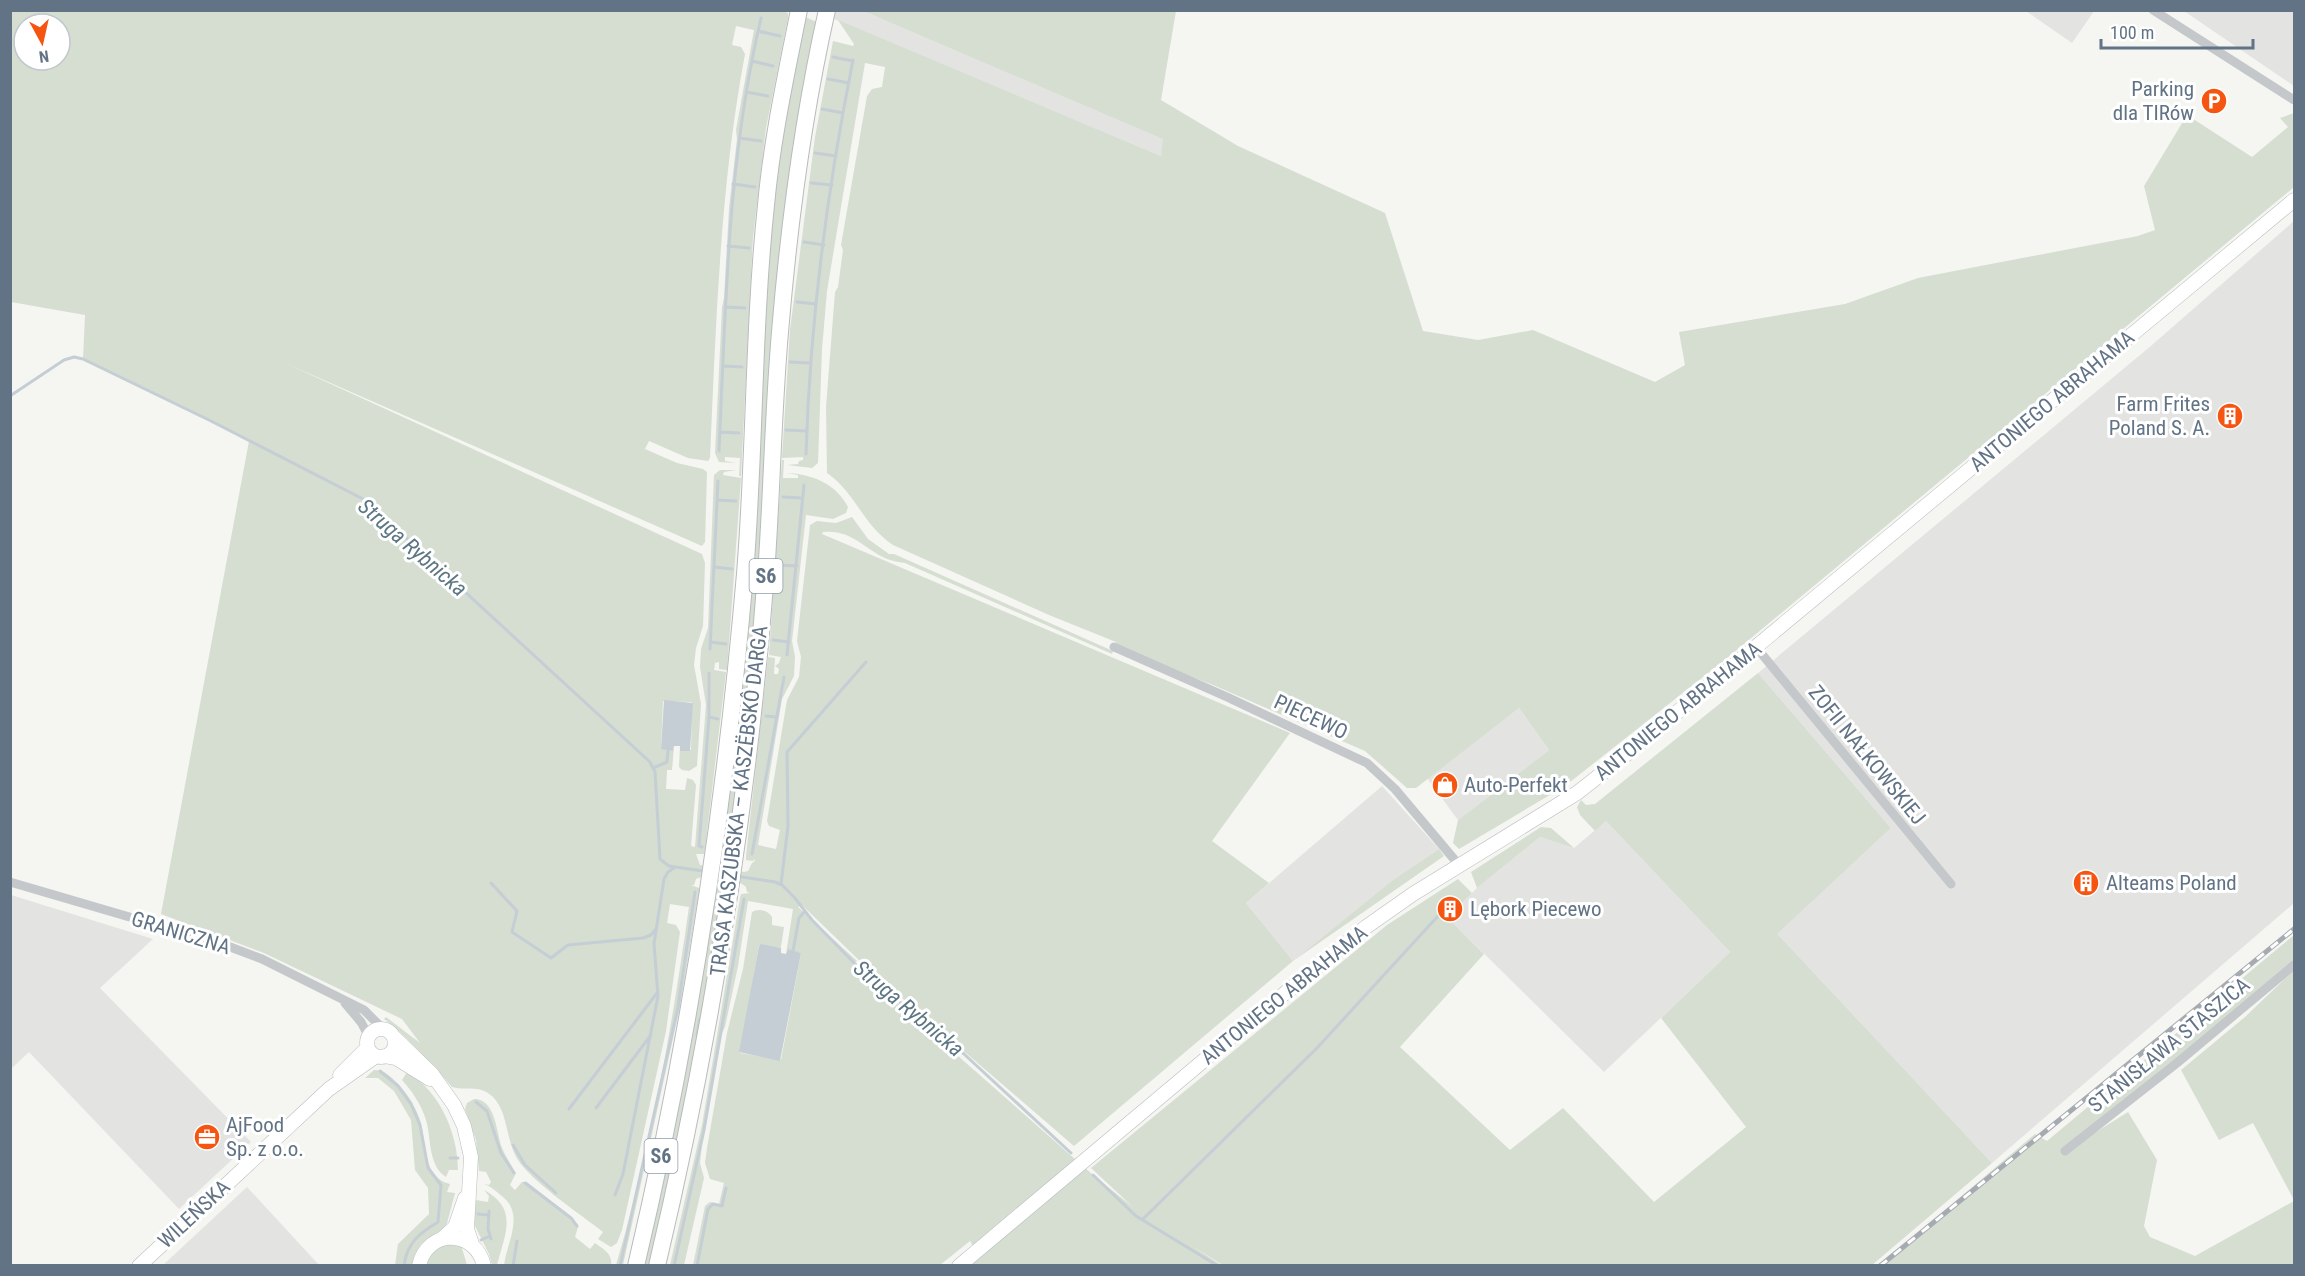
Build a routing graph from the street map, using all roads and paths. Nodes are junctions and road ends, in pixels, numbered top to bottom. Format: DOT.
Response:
graph roads {
  1 [pos="799,10"];
  2 [pos="2153,10"];
  3 [pos="827,12"];
  4 [pos="2295,100"];
  5 [pos="2295,200"];
  6 [pos="1114,647"];
  7 [pos="1756,647"];
  8 [pos="1459,865"];
  9 [pos="10,882"];
  10 [pos="1951,884"];
  11 [pos="2295,965"];
  12 [pos="344,1002"];
  13 [pos="389,1033"];
  14 [pos="374,1049"];
  15 [pos="441,1088"];
  16 [pos="2065,1151"];
  17 [pos="469,1188"];
  18 [pos="443,1238"];
  19 [pos="472,1244"];
  20 [pos="139,1266"];
  21 [pos="419,1266"];
  22 [pos="484,1266"];
  23 [pos="636,1266"];
  24 [pos="657,1266"];
  25 [pos="959,1266"];
  1 -- 23 [label="highway, TRASA KASZUBSKA – KASZËBSKÔ DARGA / S6"];
  2 -- 4 [label="street"];
  3 -- 24 [label="highway, TRASA KASZUBSKA – KASZËBSKÔ DARGA / S6"];
  5 -- 7 [label="main road, ANTONIEGO ABRAHAMA"];
  6 -- 8 [label="street, PIECEWO"];
  7 -- 8 [label="main road, ANTONIEGO ABRAHAMA"];
  7 -- 10 [label="street, ZOFII NAŁKOWSKIEJ"];
  8 -- 25 [label="main road, ANTONIEGO ABRAHAMA"];
  9 -- 12 [label="street, GRANICZNA"];
  11 -- 16 [label="street, STANISŁAWA STASZICA"];
  12 -- 13 [label="street, GRANICZNA"];
  12 -- 14 [label="street, GRANICZNA"];
  13 -- 14 [label="main road, WILEŃSKA"];
  13 -- 14 [label="main road"];
  13 -- 15 [label="main road, GRANICZNA"];
  14 -- 15 [label="main road, GRANICZNA"];
  14 -- 20 [label="main road, WILEŃSKA"];
  15 -- 17 [label="main road, GRANICZNA"];
  17 -- 18 [label="main road, GRANICZNA"];
  17 -- 19 [label="main road, GRANICZNA"];
  18 -- 19 [label="main road"];
  18 -- 21 [label="main road, GRANICZNA"];
  19 -- 22 [label="main road"];
}
